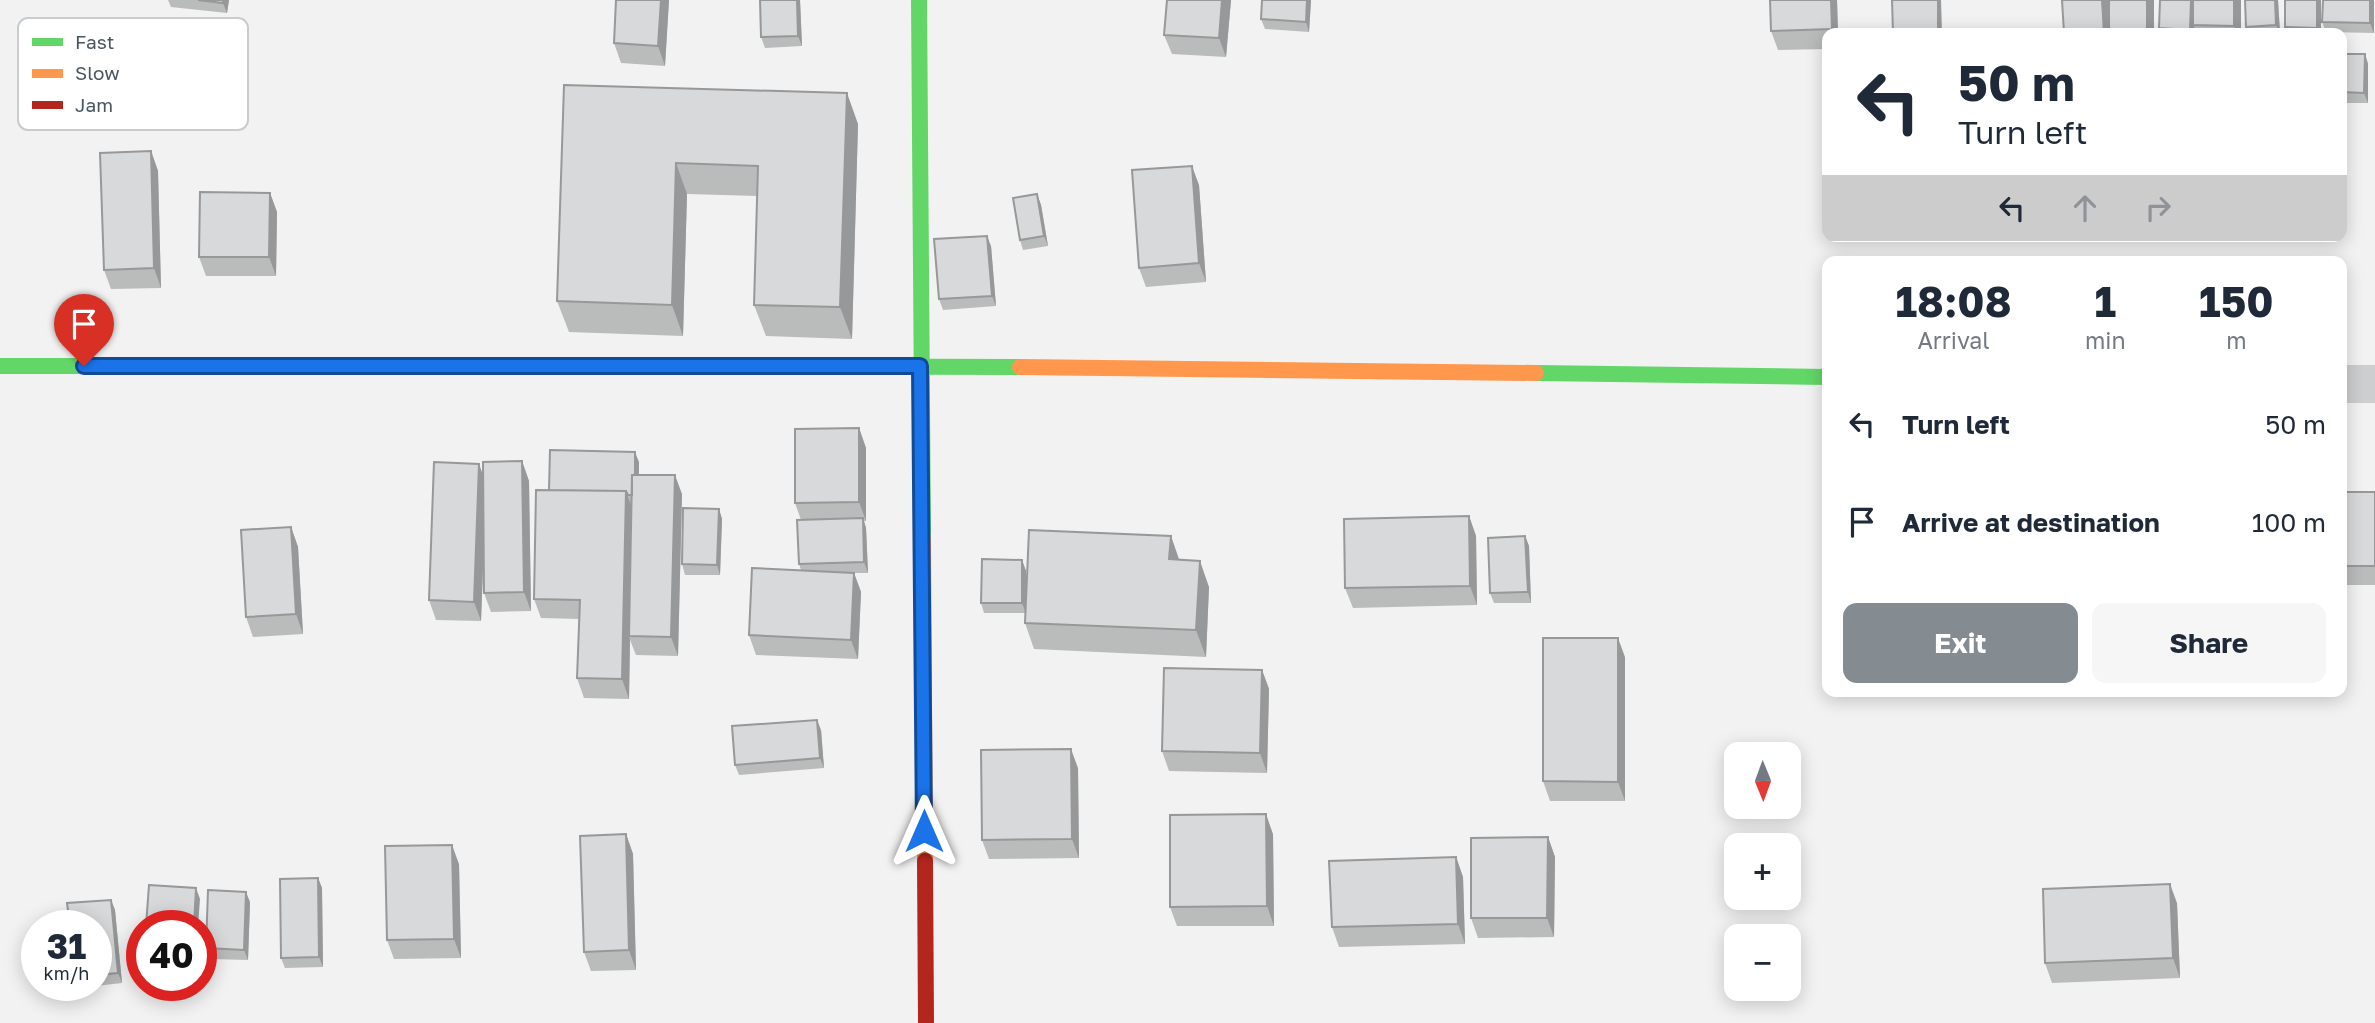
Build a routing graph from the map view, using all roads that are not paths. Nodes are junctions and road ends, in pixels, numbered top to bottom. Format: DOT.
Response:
graph roads {
  1 [pos="919,0"];
  2 [pos="0,366"];
  3 [pos="920,366"];
  4 [pos="1822,377"];
  5 [pos="2347,384"];
  6 [pos="2375,384"];
  7 [pos="926,1023"];
  1 -- 3 [label="street"];
  2 -- 3 [label="street"];
  3 -- 4 [label="street"];
  3 -- 7 [label="street"];
  5 -- 6 [label="street"];
}
